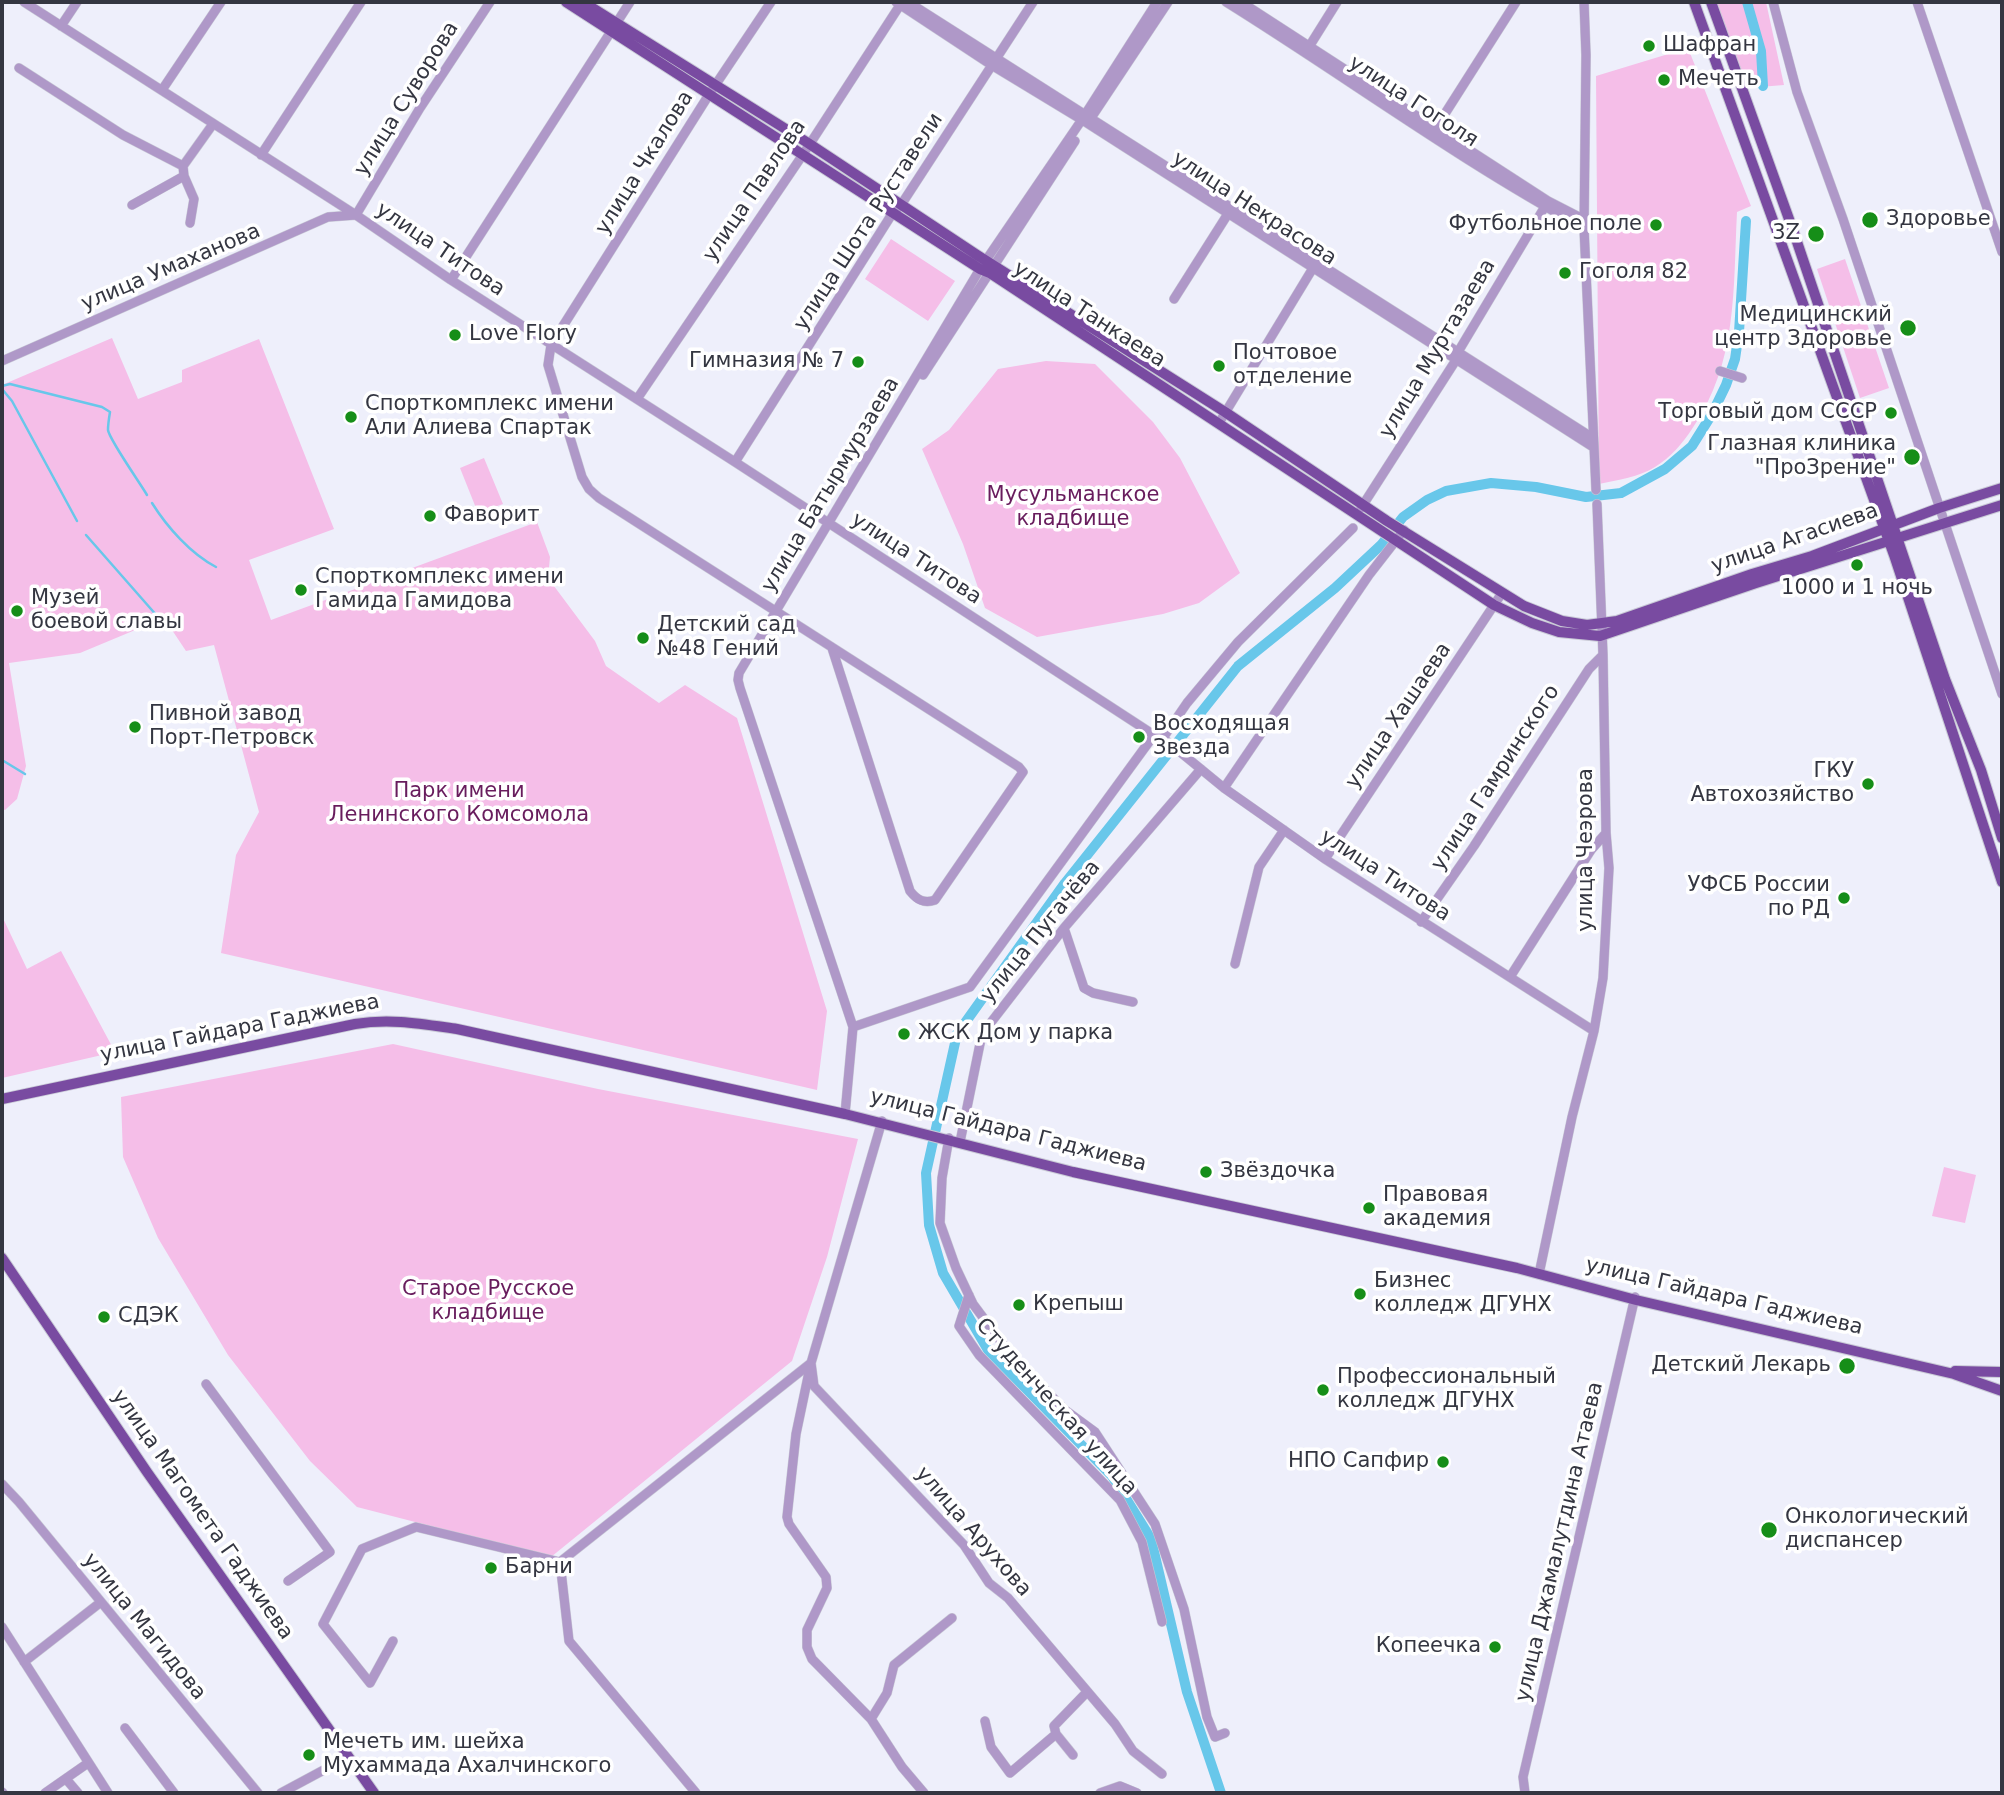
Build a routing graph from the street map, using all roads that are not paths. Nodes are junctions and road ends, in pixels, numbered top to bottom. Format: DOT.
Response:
graph roads {
  1 [pos="24,2"];
  2 [pos="77,2"];
  3 [pos="221,2"];
  4 [pos="361,2"];
  5 [pos="490,2"];
  6 [pos="566,2"];
  7 [pos="583,2"];
  8 [pos="630,2"];
  9 [pos="771,2"];
  10 [pos="901,2"];
  11 [pos="1033,2"];
  12 [pos="1157,2"];
  13 [pos="1168,2"];
  14 [pos="1226,2"];
  15 [pos="1241,2"];
  16 [pos="1337,2"];
  17 [pos="1516,2"];
  18 [pos="1584,2"];
  19 [pos="1694,2"];
  20 [pos="1711,2"];
  21 [pos="1773,2"];
  22 [pos="1917,2"];
  23 [pos="61,26"];
  24 [pos="613,27"];
  25 [pos="1308,48"];
  26 [pos="995,62"];
  27 [pos="19,68"];
  28 [pos="162,90"];
  29 [pos="713,90"];
  30 [pos="1086,119"];
  31 [pos="213,124"];
  32 [pos="1433,132"];
  33 [pos="806,148"];
  34 [pos="261,155"];
  35 [pos="183,171"];
  36 [pos="1547,204"];
  37 [pos="132,205"];
  38 [pos="897,209"];
  39 [pos="1231,210"];
  40 [pos="356,215"];
  41 [pos="190,223"];
  42 [pos="1584,224"];
  43 [pos="2002,252"];
  44 [pos="1316,265"];
  45 [pos="988,267"];
  46 [pos="451,280"];
  47 [pos="1174,299"];
  48 [pos="551,345"];
  49 [pos="1457,356"];
  50 [pos="2,361"];
  51 [pos="1720,371"];
  52 [pos="1742,377"];
  53 [pos="636,399"];
  54 [pos="1225,412"];
  55 [pos="1219,423"];
  56 [pos="1593,442"];
  57 [pos="735,462"];
  58 [pos="2002,488"];
  59 [pos="1596,490"];
  60 [pos="1363,504"];
  61 [pos="1597,504"];
  62 [pos="2002,505"];
  63 [pos="1939,508"];
  64 [pos="1358,516"];
  65 [pos="829,523"];
  66 [pos="1945,524"];
  67 [pos="1889,527"];
  68 [pos="1353,528"];
  69 [pos="1404,530"];
  70 [pos="1394,540"];
  71 [pos="1893,540"];
  72 [pos="1502,593"];
  73 [pos="1494,605"];
  74 [pos="777,612"];
  75 [pos="1600,630"];
  76 [pos="832,648"];
  77 [pos="1603,655"];
  78 [pos="2002,694"];
  79 [pos="1158,737"];
  80 [pos="1201,769"];
  81 [pos="1224,788"];
  82 [pos="1284,830"];
  83 [pos="1606,833"];
  84 [pos="2002,838"];
  85 [pos="1325,859"];
  86 [pos="2002,882"];
  87 [pos="1422,922"];
  88 [pos="1064,928"];
  89 [pos="1235,964"];
  90 [pos="1510,977"];
  91 [pos="1133,1002"];
  92 [pos="853,1027"];
  93 [pos="1594,1031"];
  94 [pos="2,1099"];
  95 [pos="845,1113"];
  96 [pos="881,1123"];
  97 [pos="954,1140"];
  98 [pos="2,1260"];
  99 [pos="1539,1273"];
  100 [pos="969,1294"];
  101 [pos="1635,1298"];
  102 [pos="811,1363"];
  103 [pos="2002,1372"];
  104 [pos="205,1384"];
  105 [pos="2002,1391"];
  106 [pos="2,1484"];
  107 [pos="560,1562"];
  108 [pos="288,1581"];
  109 [pos="101,1602"];
  110 [pos="952,1618"];
  111 [pos="1162,1622"];
  112 [pos="2,1627"];
  113 [pos="393,1641"];
  114 [pos="24,1662"];
  115 [pos="1087,1692"];
  116 [pos="871,1719"];
  117 [pos="985,1721"];
  118 [pos="125,1728"];
  119 [pos="1225,1733"];
  120 [pos="1056,1734"];
  121 [pos="1073,1755"];
  122 [pos="347,1758"];
  123 [pos="88,1763"];
  124 [pos="1162,1774"];
  125 [pos="66,1779"];
  126 [pos="45,1793"];
  127 [pos="78,1793"];
  128 [pos="108,1793"];
  129 [pos="174,1793"];
  130 [pos="257,1793"];
  131 [pos="281,1793"];
  132 [pos="372,1793"];
  133 [pos="696,1793"];
  134 [pos="924,1793"];
  135 [pos="1100,1793"];
  136 [pos="1137,1793"];
  137 [pos="1525,1793"];
  1 -- 23 [label="street, улица Титова"];
  2 -- 23 [label="street"];
  3 -- 28 [label="street"];
  4 -- 34 [label="street"];
  5 -- 40 [label="street, улица Суворова"];
  6 -- 24 [label="main road, улица Танкаева"];
  7 -- 24 [label="main road, улица Танкаева"];
  8 -- 24 [label="street"];
  9 -- 29 [label="street, улица Чкалова"];
  10 -- 26 [label="street, улица Некрасова"];
  10 -- 33 [label="street, улица Павлова"];
  11 -- 26 [label="street, улица Шота Руставели"];
  12 -- 30 [label="street, улица Батырмурзаева"];
  13 -- 30 [label="street, улица Батырмурзаева"];
  14 -- 25 [label="street, улица Гоголя"];
  15 -- 25 [label="street, улица Гоголя"];
  16 -- 25 [label="street"];
  17 -- 32 [label="street"];
  18 -- 42 [label="street"];
  19 -- 67 [label="main road"];
  20 -- 67 [label="main road"];
  21 -- 63 [label="street"];
  22 -- 43 [label="street"];
  23 -- 28 [label="street, улица Титова"];
  24 -- 29 [label="main road, улица Танкаева"];
  24 -- 46 [label="street"];
  25 -- 32 [label="street, улица Гоголя"];
  26 -- 30 [label="street, улица Некрасова"];
  26 -- 38 [label="street, улица Шота Руставели"];
  27 -- 35 [label="street"];
  28 -- 31 [label="street, улица Титова"];
  29 -- 33 [label="main road, улица Танкаева"];
  29 -- 48 [label="street, улица Чкалова"];
  30 -- 39 [label="street, улица Некрасова"];
  30 -- 45 [label="street, улица Батырмурзаева"];
  31 -- 34 [label="street, улица Титова"];
  31 -- 35 [label="street"];
  32 -- 36 [label="street, улица Гоголя"];
  33 -- 38 [label="main road, улица Танкаева"];
  33 -- 53 [label="street, улица Павлова"];
  34 -- 40 [label="street, улица Титова"];
  35 -- 37 [label="street"];
  35 -- 41 [label="street"];
  36 -- 42 [label="street, улица Гоголя"];
  36 -- 49 [label="street, улица Муртазаева"];
  38 -- 45 [label="main road, улица Танкаева"];
  38 -- 57 [label="street, улица Шота Руставели"];
  39 -- 44 [label="street, улица Некрасова"];
  39 -- 47 [label="street"];
  40 -- 46 [label="street, улица Титова"];
  40 -- 50 [label="street, улица Умаханова"];
  42 -- 56 [label="street"];
  44 -- 49 [label="street, улица Некрасова"];
  44 -- 54 [label="street"];
  45 -- 54 [label="main road, улица Танкаева"];
  45 -- 55 [label="main road, улица Танкаева"];
  45 -- 65 [label="street, улица Батырмурзаева"];
  46 -- 48 [label="street, улица Титова"];
  48 -- 53 [label="street, улица Титова"];
  48 -- 74 [label="street"];
  49 -- 56 [label="street, улица Некрасова"];
  49 -- 60 [label="street, улица Муртазаева"];
  51 -- 52 [label="street"];
  53 -- 57 [label="street, улица Титова"];
  54 -- 55 [label="street"];
  54 -- 60 [label="main road, улица Танкаева"];
  55 -- 64 [label="main road, улица Танкаева"];
  56 -- 59 [label="street"];
  57 -- 65 [label="street, улица Титова"];
  58 -- 63 [label="main road, улица Агасиева"];
  60 -- 64 [label="street, улица Муртазаева"];
  60 -- 69 [label="main road, улица Танкаева"];
  61 -- 75 [label="street, улица Чеэрова"];
  62 -- 66 [label="main road, улица Агасиева"];
  63 -- 66 [label="street"];
  63 -- 67 [label="main road, улица Агасиева"];
  64 -- 70 [label="main road, улица Танкаева"];
  65 -- 74 [label="street, улица Батырмурзаева"];
  65 -- 79 [label="street, улица Титова"];
  66 -- 71 [label="main road, улица Агасиева"];
  66 -- 78 [label="street"];
  67 -- 71 [label="main road"];
  67 -- 75 [label="main road, улица Агасиева"];
  68 -- 79 [label="street"];
  69 -- 70 [label="street"];
  69 -- 72 [label="main road, улица Танкаева"];
  70 -- 73 [label="main road, улица Танкаева"];
  70 -- 81 [label="street"];
  71 -- 75 [label="main road, улица Агасиева"];
  71 -- 84 [label="main road"];
  71 -- 86 [label="main road"];
  72 -- 73 [label="street, улица Хашаева"];
  72 -- 75 [label="main road, улица Танкаева"];
  73 -- 75 [label="main road, улица Танкаева"];
  73 -- 85 [label="street, улица Хашаева"];
  74 -- 76 [label="street"];
  74 -- 92 [label="street, улица Батырмурзаева"];
  75 -- 77 [label="street, улица Чеэрова"];
  76 -- 76 [label="street"];
  77 -- 83 [label="street, улица Чеэрова"];
  77 -- 87 [label="street, улица Гамринского"];
  79 -- 80 [label="street, улица Титова"];
  79 -- 92 [label="street"];
  80 -- 81 [label="street, улица Титова"];
  80 -- 88 [label="street, улица Пугачёва"];
  81 -- 82 [label="street, улица Титова"];
  82 -- 85 [label="street, улица Титова"];
  82 -- 89 [label="street"];
  83 -- 90 [label="street"];
  83 -- 93 [label="street, улица Чеэрова"];
  85 -- 87 [label="street, улица Титова"];
  87 -- 90 [label="street, улица Титова"];
  88 -- 91 [label="street"];
  88 -- 97 [label="street, улица Пугачёва"];
  90 -- 93 [label="street, улица Титова"];
  92 -- 95 [label="street, улица Батырмурзаева"];
  93 -- 99 [label="street, улица Чеэрова"];
  94 -- 95 [label="main road, улица Гайдара Гаджиева"];
  95 -- 96 [label="main road, улица Гайдара Гаджиева"];
  96 -- 97 [label="main road, улица Гайдара Гаджиева"];
  96 -- 102 [label="street"];
  97 -- 99 [label="main road, улица Гайдара Гаджиева"];
  97 -- 100 [label="street, улица Пугачёва"];
  98 -- 122 [label="main road, улица Магомета Гаджиева"];
  99 -- 101 [label="main road, улица Гайдара Гаджиева"];
  100 -- 111 [label="street, Студенческая улица"];
  100 -- 119 [label="street, улица Пугачёва"];
  101 -- 103 [label="main road, улица Гайдара Гаджиева"];
  101 -- 105 [label="main road, улица Гайдара Гаджиева"];
  101 -- 137 [label="street, улица Джамалутдина Атаева"];
  102 -- 107 [label="street"];
  102 -- 115 [label="street, улица Арухова"];
  102 -- 116 [label="street"];
  104 -- 108 [label="street"];
  106 -- 109 [label="street, улица Магидова"];
  107 -- 113 [label="street"];
  107 -- 133 [label="street"];
  109 -- 114 [label="street"];
  109 -- 130 [label="street, улица Магидова"];
  110 -- 116 [label="street"];
  112 -- 114 [label="street"];
  114 -- 123 [label="street"];
  115 -- 120 [label="street"];
  115 -- 124 [label="street, улица Арухова"];
  116 -- 134 [label="street"];
  117 -- 120 [label="street"];
  118 -- 129 [label="street"];
  120 -- 121 [label="street"];
  122 -- 131 [label="street"];
  122 -- 132 [label="main road, улица Магомета Гаджиева"];
  123 -- 125 [label="street"];
  123 -- 128 [label="street"];
  125 -- 126 [label="street"];
  125 -- 127 [label="street"];
  135 -- 136 [label="street"];
}
